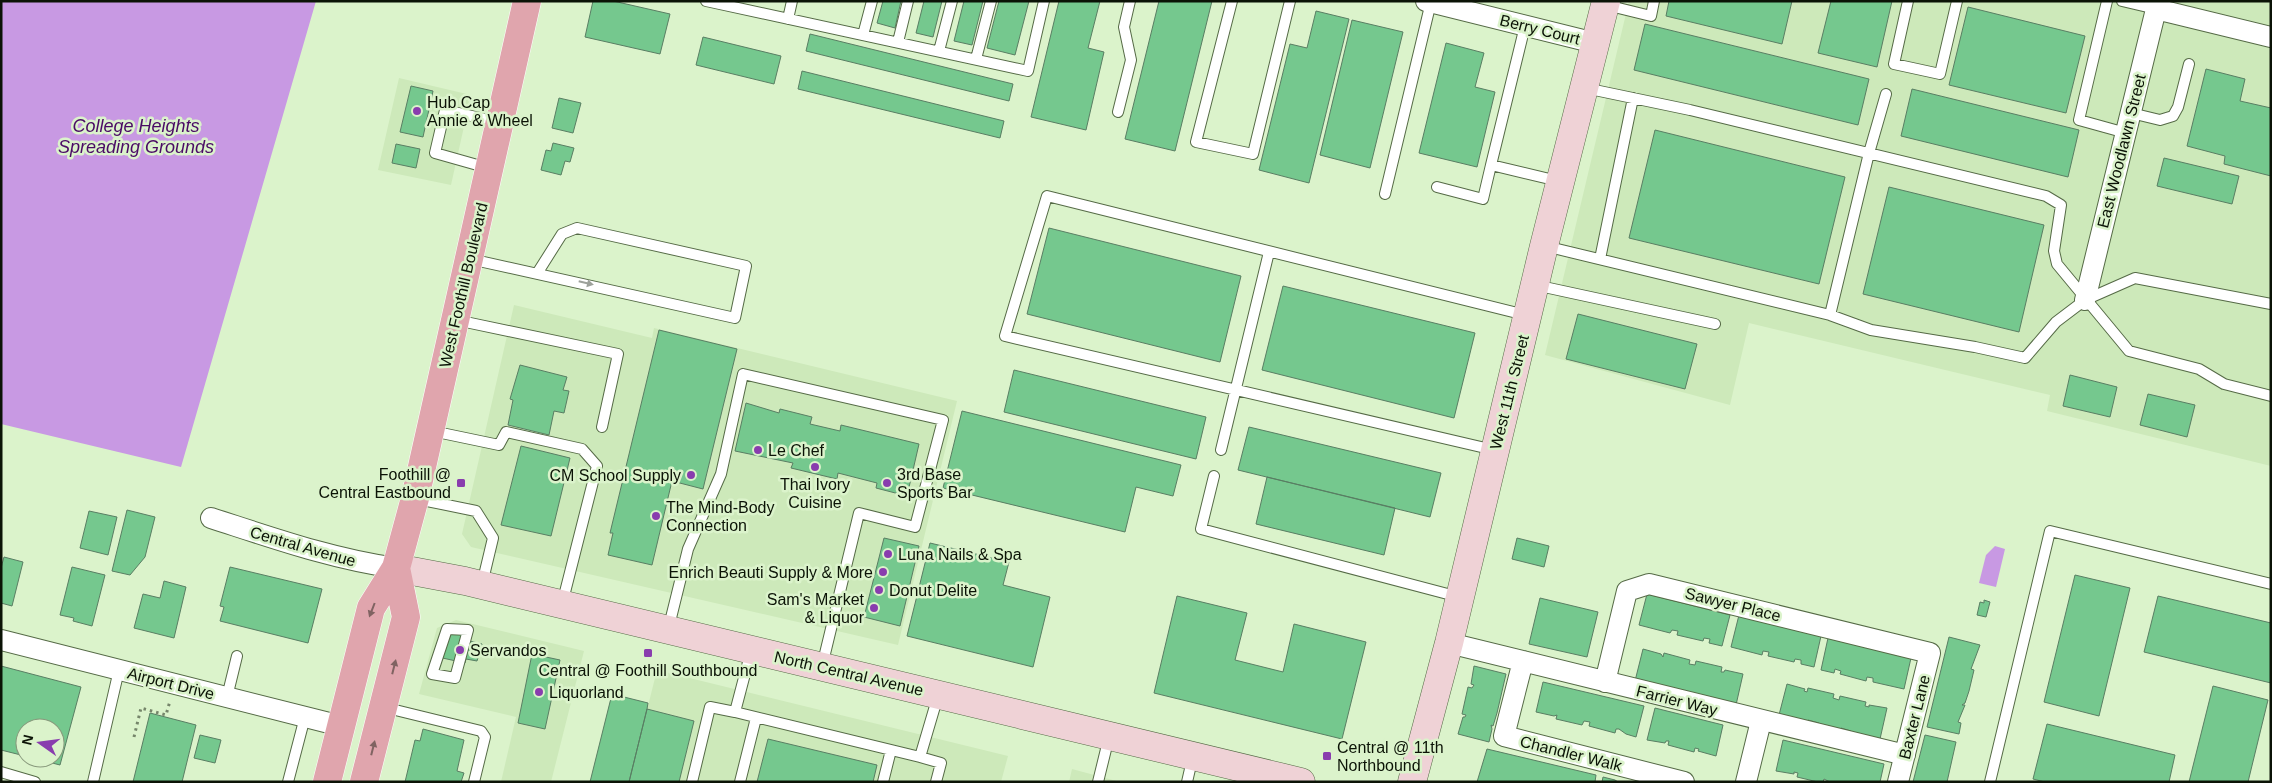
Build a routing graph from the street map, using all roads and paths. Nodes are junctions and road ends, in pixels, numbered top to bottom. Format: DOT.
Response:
graph roads {
  1 [pos="527,1"];
  2 [pos="707,1"];
  3 [pos="792,1"];
  4 [pos="872,1"];
  5 [pos="908,1"];
  6 [pos="952,1"];
  7 [pos="991,1"];
  8 [pos="1044,1"];
  9 [pos="1130,1"];
  10 [pos="1232,1"];
  11 [pos="1290,1"];
  12 [pos="1654,1"];
  13 [pos="1908,1"];
  14 [pos="1957,1"];
  15 [pos="2107,1"];
  16 [pos="2122,1"];
  17 [pos="1429,2"];
  18 [pos="1605,3"];
  19 [pos="2157,5"];
  20 [pos="788,19"];
  21 [pos="1525,26"];
  22 [pos="863,35"];
  23 [pos="2271,37"];
  24 [pos="898,42"];
  25 [pos="1595,43"];
  26 [pos="939,51"];
  27 [pos="976,59"];
  28 [pos="2189,64"];
  29 [pos="1584,87"];
  30 [pos="1886,94"];
  31 [pos="1633,98"];
  32 [pos="1118,112"];
  33 [pos="2130,113"];
  34 [pos="499,123"];
  35 [pos="2126,133"];
  36 [pos="1869,153"];
  37 [pos="1491,166"];
  38 [pos="489,168"];
  39 [pos="1562,182"];
  40 [pos="1437,187"];
  41 [pos="1385,194"];
  42 [pos="1544,246"];
  43 [pos="1269,252"];
  44 [pos="469,258"];
  45 [pos="1600,259"];
  46 [pos="538,272"];
  47 [pos="1534,285"];
  48 [pos="2085,300"];
  49 [pos="2271,304"];
  50 [pos="1830,314"];
  51 [pos="1528,316"];
  52 [pos="455,320"];
  53 [pos="1715,324"];
  54 [pos="1237,390"];
  55 [pos="2271,396"];
  56 [pos="602,427"];
  57 [pos="430,430"];
  58 [pos="1221,450"];
  59 [pos="1495,451"];
  60 [pos="1214,476"];
  61 [pos="415,498"];
  62 [pos="211,518"];
  63 [pos="396,568"];
  64 [pos="2271,584"];
  65 [pos="482,585"];
  66 [pos="1460,597"];
  67 [pos="562,605"];
  68 [pos="468,630"];
  69 [pos="668,630"];
  70 [pos="1,640"];
  71 [pos="1449,643"];
  72 [pos="751,650"];
  73 [pos="1930,653"];
  74 [pos="237,656"];
  75 [pos="1523,661"];
  76 [pos="821,667"];
  77 [pos="119,670"];
  78 [pos="1605,682"];
  79 [pos="938,695"];
  80 [pos="227,697"];
  81 [pos="170,701"];
  82 [pos="383,707"];
  83 [pos="735,712"];
  84 [pos="305,716"];
  85 [pos="756,718"];
  86 [pos="1761,721"];
  87 [pos="341,726"];
  88 [pos="1109,736"];
  89 [pos="134,737"];
  90 [pos="891,750"];
  91 [pos="1193,756"];
  92 [pos="1905,756"];
  93 [pos="920,757"];
  94 [pos="1,772"];
  95 [pos="1292,781"];
  96 [pos="35,782"];
  97 [pos="94,782"];
  98 [pos="288,782"];
  99 [pos="326,782"];
  100 [pos="364,782"];
  101 [pos="474,782"];
  102 [pos="692,782"];
  103 [pos="740,782"];
  104 [pos="883,782"];
  105 [pos="936,782"];
  106 [pos="1098,782"];
  107 [pos="1187,782"];
  108 [pos="1412,782"];
  109 [pos="1684,782"];
  110 [pos="1746,782"];
  111 [pos="1898,782"];
  112 [pos="1990,782"];
  1 -- 34 [label="main road, West Foothill Boulevard"];
  2 -- 20 [label="lane"];
  3 -- 20 [label="lane"];
  4 -- 22 [label="lane"];
  5 -- 24 [label="lane"];
  6 -- 26 [label="lane"];
  7 -- 27 [label="lane"];
  8 -- 27 [label="lane"];
  9 -- 32 [label="lane"];
  10 -- 11 [label="lane"];
  12 -- 18 [label="lane"];
  13 -- 14 [label="lane"];
  15 -- 35 [label="lane"];
  16 -- 19 [label="lane"];
  17 -- 21 [label="street, Berry Court"];
  17 -- 41 [label="lane"];
  18 -- 25 [label="main road, West 11th Street"];
  19 -- 23 [label="street"];
  19 -- 33 [label="street, East Woodlawn Street"];
  20 -- 22 [label="lane"];
  21 -- 25 [label="street, Berry Court"];
  21 -- 37 [label="lane"];
  22 -- 24 [label="lane"];
  24 -- 26 [label="lane"];
  25 -- 29 [label="main road, West 11th Street"];
  26 -- 27 [label="lane"];
  28 -- 33 [label="lane"];
  29 -- 31 [label="lane"];
  29 -- 39 [label="main road, West 11th Street"];
  30 -- 36 [label="lane"];
  31 -- 36 [label="lane"];
  31 -- 45 [label="lane"];
  33 -- 35 [label="street, East Woodlawn Street"];
  34 -- 38 [label="main road, West Foothill Boulevard"];
  34 -- 38 [label="lane"];
  35 -- 48 [label="street, East Woodlawn Street"];
  36 -- 48 [label="lane"];
  36 -- 50 [label="lane"];
  37 -- 39 [label="lane"];
  37 -- 40 [label="lane"];
  38 -- 44 [label="main road, West Foothill Boulevard"];
  39 -- 42 [label="main road, West 11th Street"];
  42 -- 45 [label="lane"];
  42 -- 47 [label="main road, West 11th Street"];
  43 -- 51 [label="lane"];
  43 -- 54 [label="lane"];
  43 -- 54 [label="lane"];
  44 -- 46 [label="lane"];
  44 -- 52 [label="main road, West Foothill Boulevard"];
  45 -- 50 [label="lane"];
  46 -- 46 [label="lane, one-way"];
  47 -- 51 [label="main road, West 11th Street"];
  47 -- 53 [label="lane"];
  48 -- 49 [label="lane"];
  48 -- 50 [label="lane"];
  48 -- 55 [label="lane"];
  51 -- 59 [label="main road, West 11th Street"];
  52 -- 56 [label="lane"];
  52 -- 57 [label="main road, West Foothill Boulevard"];
  54 -- 58 [label="lane"];
  54 -- 59 [label="lane"];
  57 -- 61 [label="main road, West Foothill Boulevard"];
  57 -- 67 [label="lane"];
  59 -- 66 [label="main road, West 11th Street"];
  60 -- 66 [label="lane"];
  61 -- 63 [label="main road, West Foothill Boulevard"];
  61 -- 65 [label="lane"];
  62 -- 63 [label="street, Central Avenue"];
  63 -- 65 [label="main road, North Central Avenue"];
  82 -- 63 [label="main road, West Foothill Boulevard, one-way"];
  63 -- 87 [label="main road, West Foothill Boulevard, one-way"];
  64 -- 112 [label="lane"];
  65 -- 67 [label="main road, North Central Avenue"];
  66 -- 71 [label="main road, West 11th Street"];
  67 -- 69 [label="main road, North Central Avenue"];
  68 -- 68 [label="lane"];
  69 -- 72 [label="main road, North Central Avenue"];
  69 -- 76 [label="lane"];
  70 -- 77 [label="street, Airport Drive"];
  71 -- 75 [label="street, Farrier Way"];
  71 -- 108 [label="main road, West 11th Street"];
  72 -- 76 [label="main road, North Central Avenue"];
  72 -- 83 [label="lane"];
  73 -- 78 [label="street, Sawyer Place"];
  73 -- 92 [label="street, Baxter Lane"];
  74 -- 80 [label="lane"];
  75 -- 78 [label="street, Farrier Way"];
  75 -- 109 [label="street, Chandler Walk"];
  76 -- 79 [label="main road, North Central Avenue"];
  77 -- 80 [label="street, Airport Drive"];
  77 -- 97 [label="lane"];
  78 -- 86 [label="street, Farrier Way"];
  79 -- 88 [label="main road, North Central Avenue"];
  79 -- 93 [label="lane"];
  80 -- 84 [label="street, Airport Drive"];
  81 -- 89 [label="path"];
  100 -- 82 [label="main road, West Foothill Boulevard, one-way"];
  82 -- 101 [label="lane"];
  83 -- 85 [label="lane"];
  83 -- 102 [label="lane"];
  84 -- 87 [label="street, Airport Drive"];
  84 -- 98 [label="lane"];
  85 -- 90 [label="lane"];
  85 -- 103 [label="lane"];
  86 -- 92 [label="street, Farrier Way"];
  86 -- 110 [label="street"];
  87 -- 99 [label="main road, West Foothill Boulevard"];
  88 -- 91 [label="main road, North Central Avenue"];
  88 -- 106 [label="lane"];
  90 -- 93 [label="lane"];
  90 -- 104 [label="lane"];
  91 -- 95 [label="main road, North Central Avenue"];
  91 -- 107 [label="lane"];
  92 -- 111 [label="street, Baxter Lane"];
  93 -- 105 [label="lane"];
  94 -- 96 [label="lane"];
}
